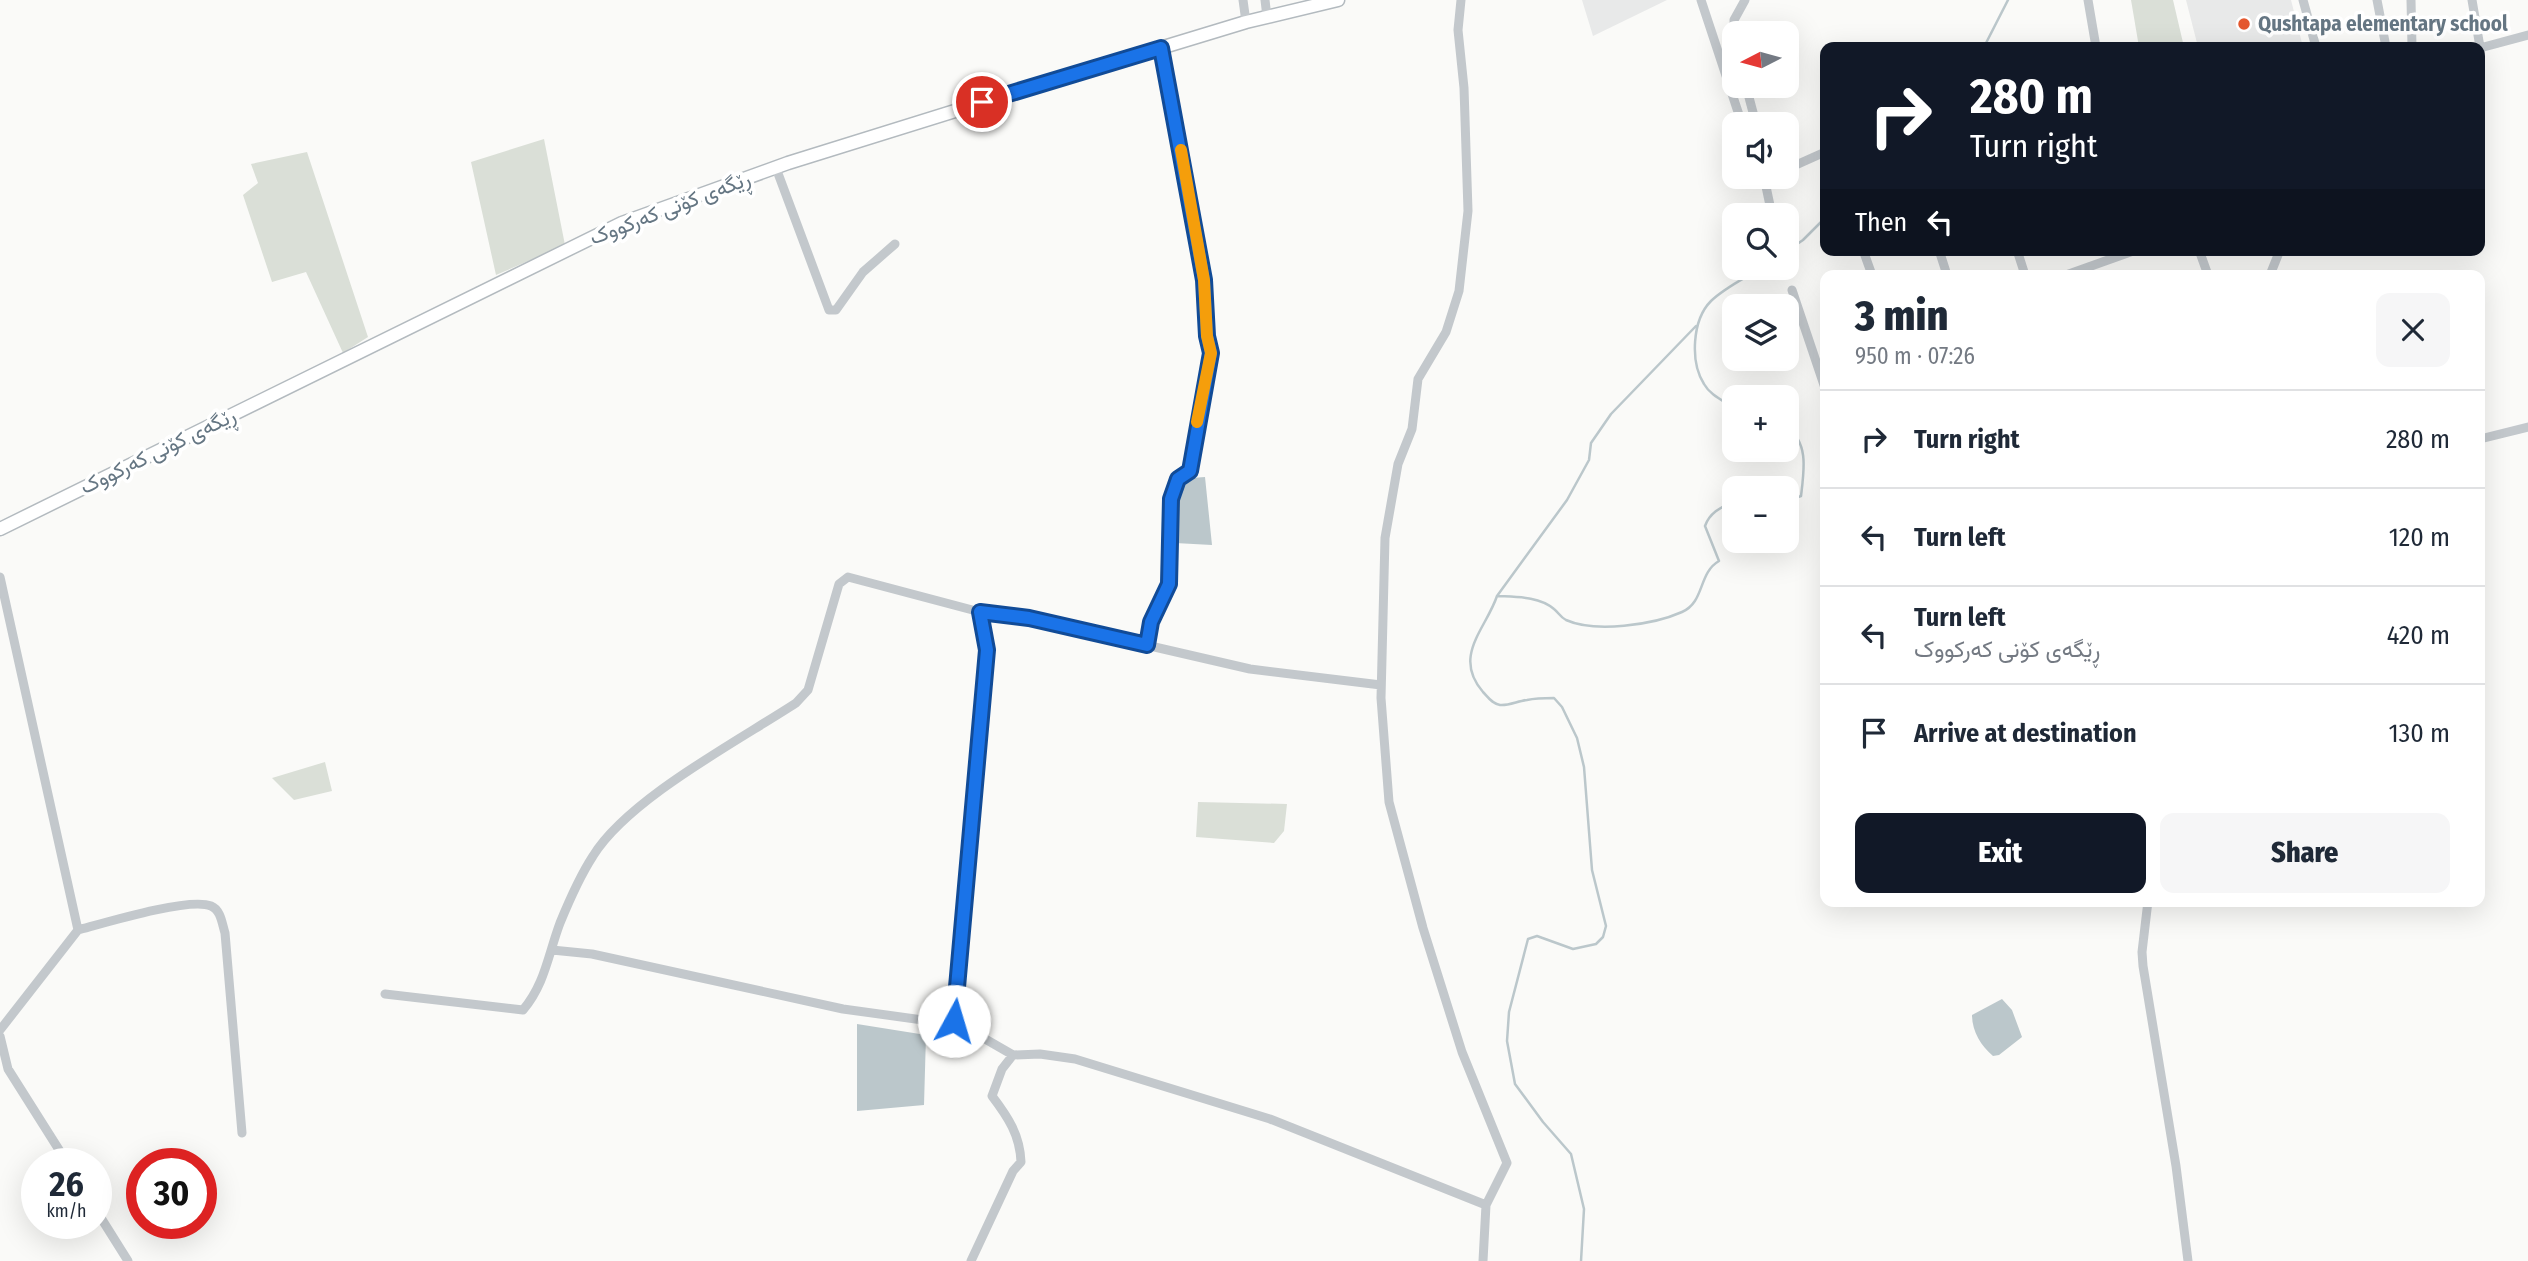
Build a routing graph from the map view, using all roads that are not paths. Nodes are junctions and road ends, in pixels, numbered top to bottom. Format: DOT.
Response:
graph roads {
  1 [pos="1243,0"];
  2 [pos="1265,0"];
  3 [pos="1338,0"];
  4 [pos="1461,0"];
  5 [pos="1701,0"];
  6 [pos="1745,0"];
  7 [pos="2088,0"];
  8 [pos="2303,0"];
  9 [pos="2376,0"];
  10 [pos="2411,0"];
  11 [pos="2472,0"];
  12 [pos="1267,17"];
  13 [pos="1734,21"];
  14 [pos="1246,22"];
  15 [pos="2528,34"];
  16 [pos="2095,42"];
  17 [pos="2315,42"];
  18 [pos="2385,42"];
  19 [pos="2412,42"];
  20 [pos="2479,42"];
  21 [pos="2485,47"];
  22 [pos="1161,48"];
  23 [pos="1738,112"];
  24 [pos="1820,154"];
  25 [pos="1799,164"];
  26 [pos="776,168"];
  27 [pos="895,244"];
  28 [pos="2119,256"];
  29 [pos="2080,270"];
  30 [pos="1792,289"];
  31 [pos="1820,373"];
  32 [pos="2528,427"];
  33 [pos="2485,438"];
  34 [pos="0,529"];
  35 [pos="0,578"];
  36 [pos="980,612"];
  37 [pos="1147,645"];
  38 [pos="1381,685"];
  39 [pos="2147,907"];
  40 [pos="78,930"];
  41 [pos="552,950"];
  42 [pos="385,994"];
  43 [pos="962,1026"];
  44 [pos="0,1030"];
  45 [pos="0,1036"];
  46 [pos="1013,1055"];
  47 [pos="242,1133"];
  48 [pos="58,1148"];
  49 [pos="1486,1205"];
  50 [pos="112,1236"];
  51 [pos="128,1261"];
  52 [pos="971,1261"];
  53 [pos="1483,1261"];
  54 [pos="2188,1261"];
  1 -- 14 [label="street"];
  2 -- 12 [label="street"];
  3 -- 12 [label="street, ڕێگەی کۆنی کەرکووک"];
  4 -- 38 [label="street"];
  5 -- 23 [label="street"];
  6 -- 13 [label="street"];
  7 -- 16 [label="street"];
  8 -- 17 [label="street"];
  9 -- 18 [label="street"];
  10 -- 19 [label="street"];
  11 -- 20 [label="street"];
  12 -- 14 [label="street, ڕێگەی کۆنی کەرکووک"];
  14 -- 22 [label="street, ڕێگەی کۆنی کەرکووک"];
  15 -- 21 [label="street"];
  22 -- 26 [label="street, ڕێگەی کۆنی کەرکووک"];
  22 -- 37 [label="street"];
  24 -- 25 [label="street"];
  26 -- 27 [label="street"];
  26 -- 34 [label="street, ڕێگەی کۆنی کەرکووک"];
  28 -- 29 [label="street"];
  30 -- 31 [label="street"];
  32 -- 33 [label="street"];
  35 -- 40 [label="street"];
  36 -- 37 [label="street"];
  36 -- 41 [label="street"];
  36 -- 43 [label="street"];
  37 -- 38 [label="street"];
  38 -- 49 [label="street"];
  39 -- 54 [label="street"];
  40 -- 44 [label="street"];
  40 -- 47 [label="street"];
  41 -- 42 [label="street"];
  41 -- 43 [label="street"];
  43 -- 46 [label="street"];
  45 -- 48 [label="street"];
  46 -- 49 [label="street"];
  46 -- 52 [label="street"];
  49 -- 53 [label="street"];
  50 -- 51 [label="street"];
}
